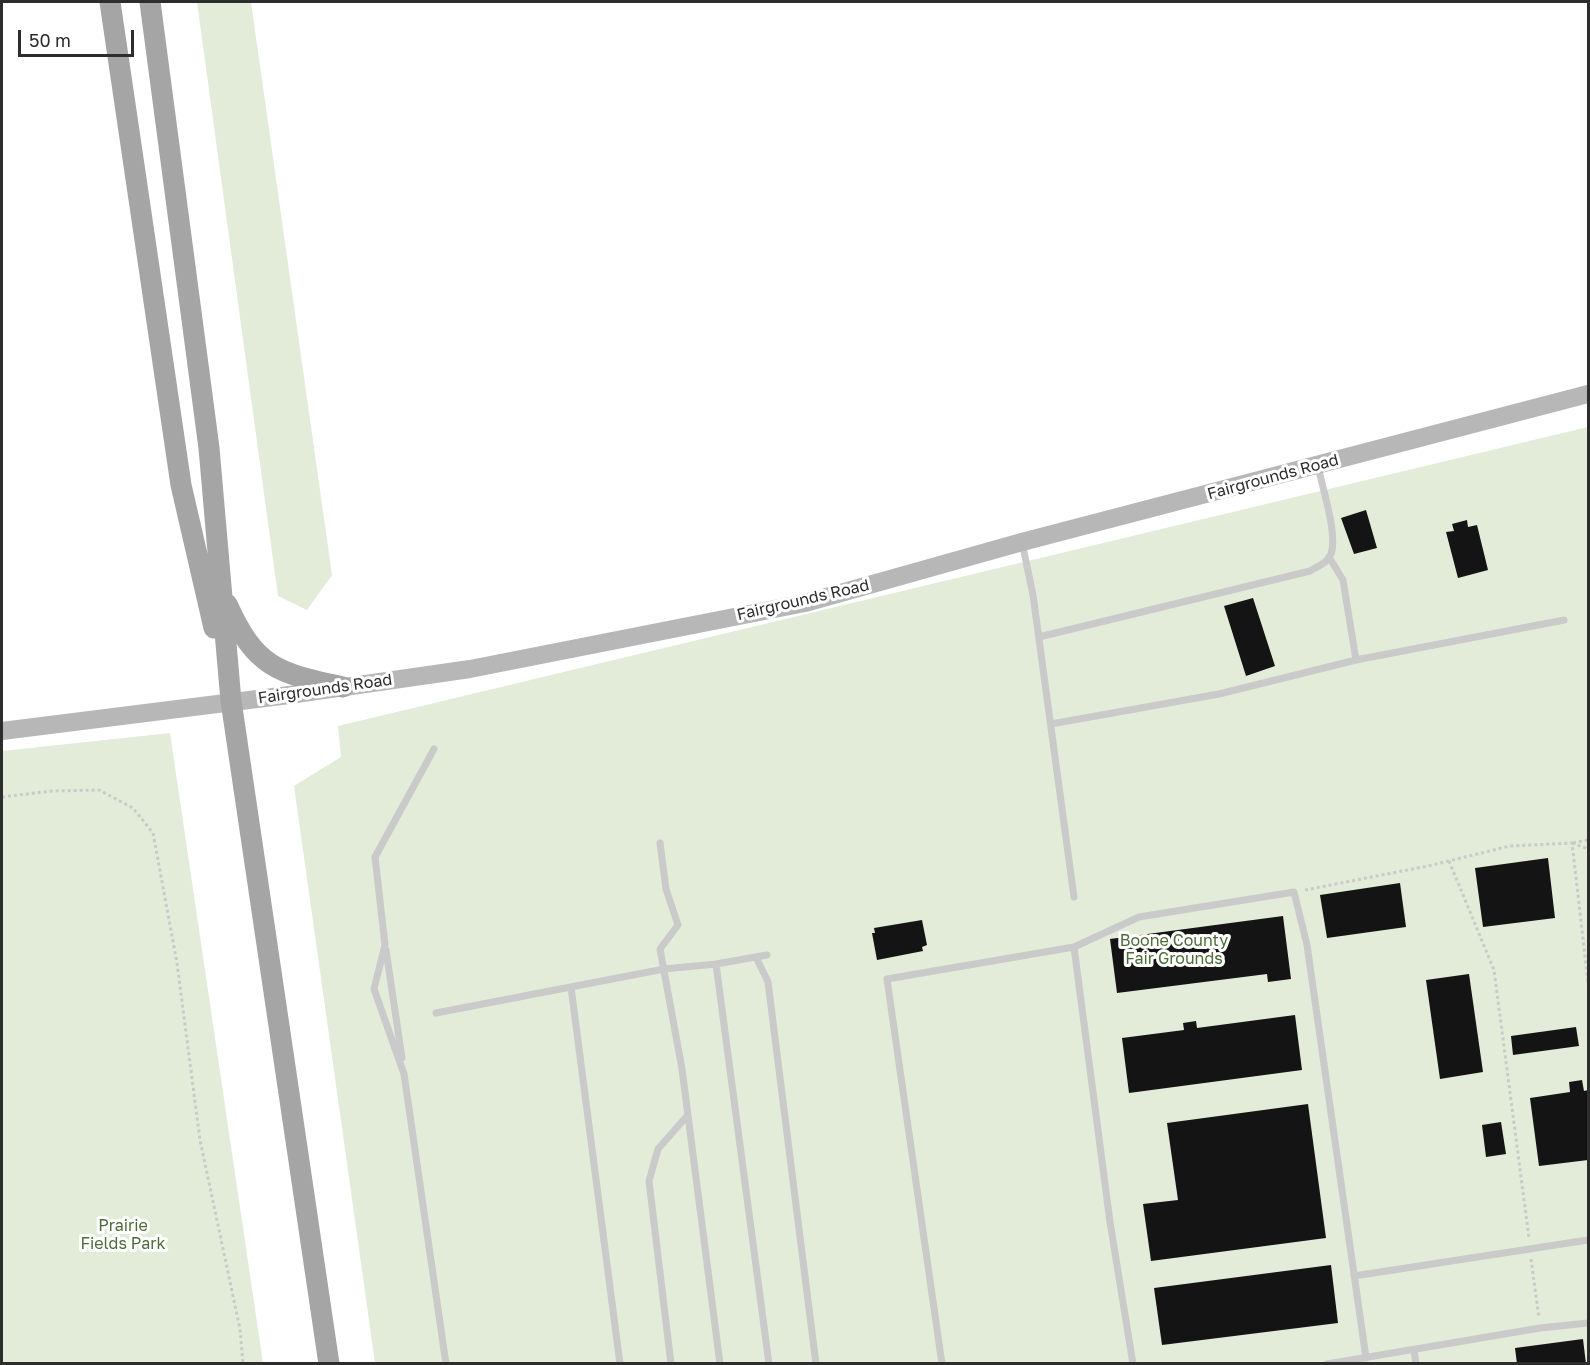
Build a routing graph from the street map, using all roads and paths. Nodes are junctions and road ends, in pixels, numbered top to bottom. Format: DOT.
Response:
graph roads {
  1 [pos="110,2"];
  2 [pos="150,2"];
  3 [pos="1588,394"];
  4 [pos="1318,466"];
  5 [pos="1022,543"];
  6 [pos="1329,557"];
  7 [pos="222,592"];
  8 [pos="1564,620"];
  9 [pos="1039,637"];
  10 [pos="1356,660"];
  11 [pos="343,687"];
  12 [pos="231,701"];
  13 [pos="1051,724"];
  14 [pos="2,731"];
  15 [pos="434,749"];
  16 [pos="2,796"];
  17 [pos="1588,840"];
  18 [pos="660,843"];
  19 [pos="1572,843"];
  20 [pos="1588,849"];
  21 [pos="1449,861"];
  22 [pos="1294,892"];
  23 [pos="1074,897"];
  24 [pos="385,945"];
  25 [pos="1074,947"];
  26 [pos="767,956"];
  27 [pos="756,957"];
  28 [pos="716,964"];
  29 [pos="664,969"];
  30 [pos="1588,982"];
  31 [pos="571,987"];
  32 [pos="436,1013"];
  33 [pos="404,1074"];
  34 [pos="687,1116"];
  35 [pos="1588,1240"];
  36 [pos="1530,1249"];
  37 [pos="1354,1276"];
  38 [pos="1588,1323"];
  39 [pos="1540,1328"];
  40 [pos="1414,1350"];
  41 [pos="1366,1358"];
  42 [pos="243,1364"];
  43 [pos="329,1364"];
  44 [pos="446,1364"];
  45 [pos="620,1364"];
  46 [pos="671,1364"];
  47 [pos="720,1364"];
  48 [pos="769,1364"];
  49 [pos="816,1364"];
  50 [pos="942,1364"];
  51 [pos="1133,1364"];
  52 [pos="1327,1364"];
  53 [pos="1416,1364"];
  1 -- 12 [label="main road"];
  2 -- 7 [label="main road"];
  3 -- 4 [label="main road, Fairgrounds Road"];
  4 -- 5 [label="main road, Fairgrounds Road"];
  4 -- 6 [label="lane"];
  5 -- 9 [label="lane"];
  5 -- 11 [label="main road, Fairgrounds Road"];
  6 -- 9 [label="lane"];
  6 -- 10 [label="lane"];
  7 -- 11 [label="main road"];
  7 -- 12 [label="main road"];
  8 -- 10 [label="lane"];
  9 -- 13 [label="lane"];
  10 -- 13 [label="lane"];
  11 -- 12 [label="main road, Fairgrounds Road"];
  12 -- 14 [label="main road, Fairgrounds Road"];
  12 -- 43 [label="main road"];
  13 -- 23 [label="lane"];
  15 -- 24 [label="lane"];
  16 -- 42 [label="path"];
  17 -- 19 [label="path"];
  18 -- 29 [label="lane"];
  19 -- 20 [label="path"];
  19 -- 21 [label="path"];
  19 -- 30 [label="path"];
  21 -- 22 [label="path"];
  21 -- 36 [label="path"];
  22 -- 25 [label="lane"];
  22 -- 37 [label="lane"];
  24 -- 33 [label="lane"];
  24 -- 33 [label="lane"];
  25 -- 50 [label="lane"];
  25 -- 51 [label="lane"];
  26 -- 27 [label="lane"];
  27 -- 28 [label="lane"];
  27 -- 49 [label="lane"];
  28 -- 29 [label="lane"];
  28 -- 48 [label="lane"];
  29 -- 31 [label="lane"];
  29 -- 34 [label="lane"];
  31 -- 32 [label="lane"];
  31 -- 45 [label="lane"];
  33 -- 44 [label="lane"];
  34 -- 46 [label="lane"];
  34 -- 47 [label="lane"];
  35 -- 36 [label="lane"];
  36 -- 37 [label="lane"];
  36 -- 39 [label="path"];
  37 -- 41 [label="lane"];
  38 -- 39 [label="lane"];
  39 -- 40 [label="lane"];
  40 -- 41 [label="lane"];
  40 -- 53 [label="lane"];
  41 -- 52 [label="lane"];
}
